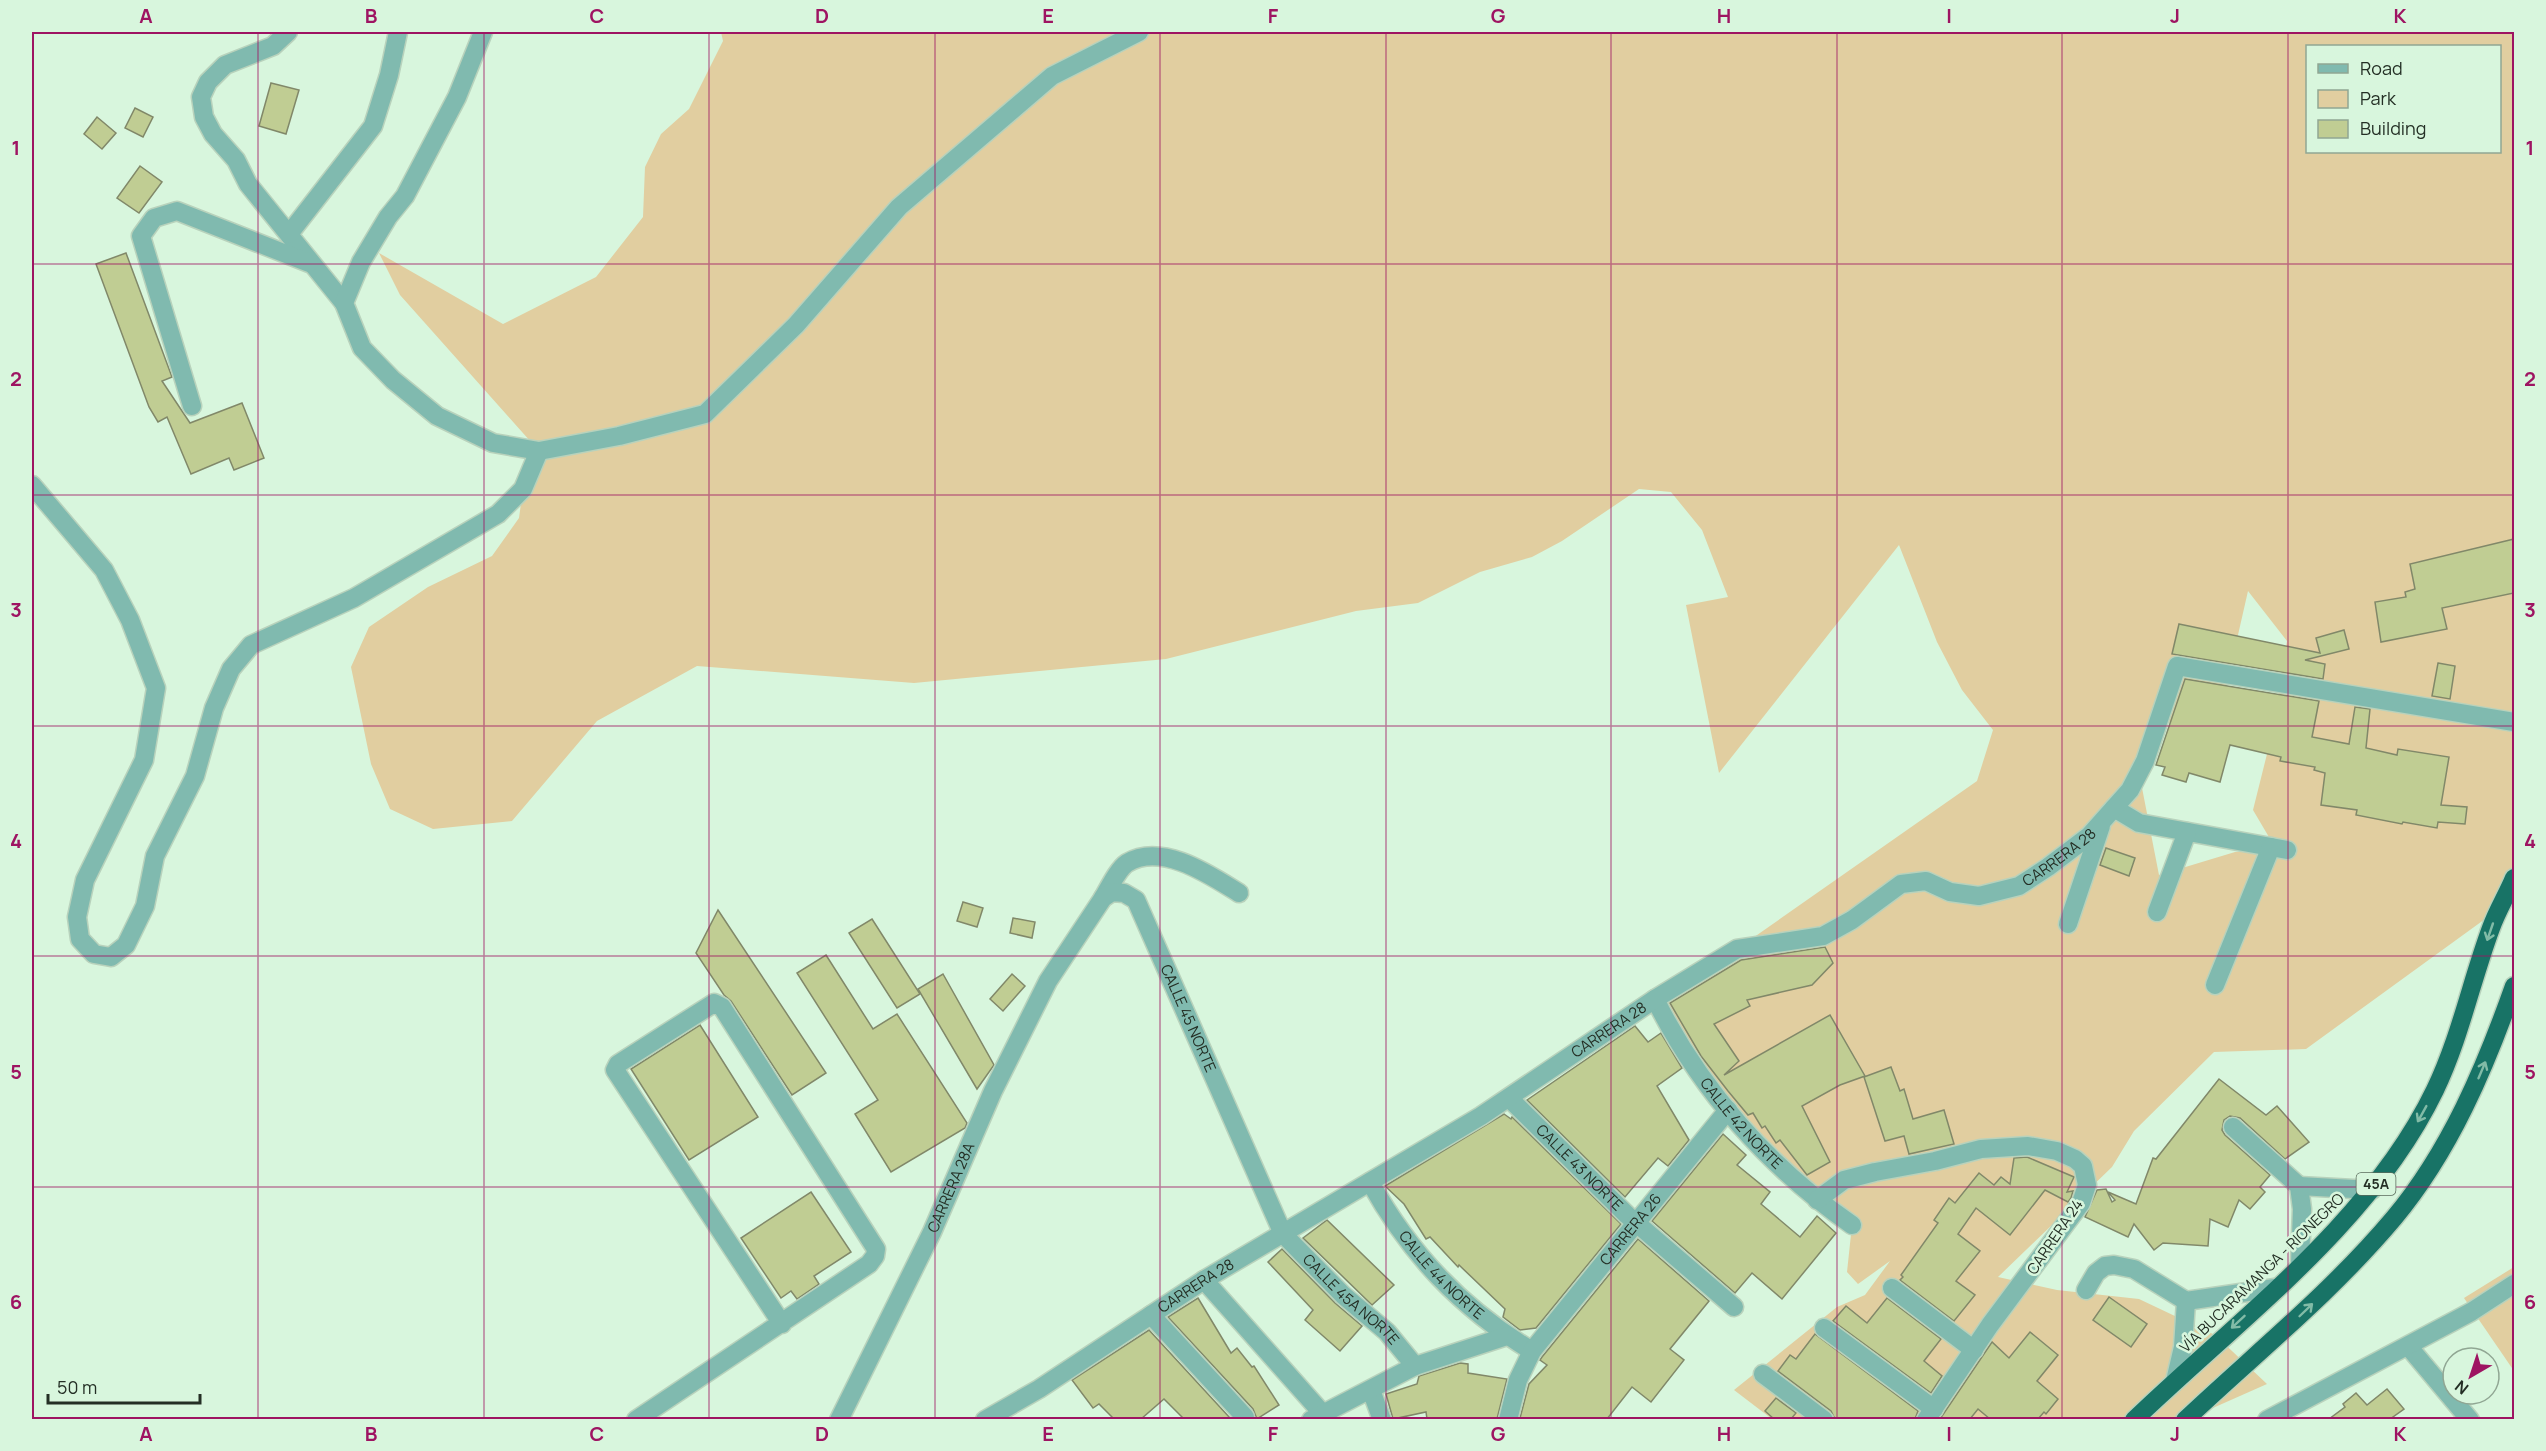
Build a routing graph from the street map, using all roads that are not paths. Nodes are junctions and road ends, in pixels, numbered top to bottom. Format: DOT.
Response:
graph roads {
  1 [pos="288,32"];
  2 [pos="398,32"];
  3 [pos="483,32"];
  4 [pos="1139,32"];
  5 [pos="289,234"];
  6 [pos="310,264"];
  7 [pos="344,303"];
  8 [pos="192,406"];
  9 [pos="539,451"];
  10 [pos="32,485"];
  11 [pos="2514,722"];
  12 [pos="2108,815"];
  13 [pos="2187,832"];
  14 [pos="2514,878"];
  15 [pos="1239,893"];
  16 [pos="1103,898"];
  17 [pos="2157,912"];
  18 [pos="2068,924"];
  19 [pos="2215,985"];
  20 [pos="2514,986"];
  21 [pos="1656,999"];
  22 [pos="1509,1098"];
  23 [pos="1728,1110"];
  24 [pos="2233,1127"];
  25 [pos="1370,1182"];
  26 [pos="2299,1186"];
  27 [pos="2372,1190"];
  28 [pos="1817,1200"];
  29 [pos="1637,1222"];
  30 [pos="1852,1225"];
  31 [pos="1283,1234"];
  32 [pos="2300,1264"];
  33 [pos="1204,1280"];
  34 [pos="2514,1284"];
  35 [pos="2275,1287"];
  36 [pos="1892,1288"];
  37 [pos="2086,1290"];
  38 [pos="2186,1301"];
  39 [pos="1734,1306"];
  40 [pos="1151,1315"];
  41 [pos="782,1324"];
  42 [pos="1824,1328"];
  43 [pos="1507,1336"];
  44 [pos="2408,1346"];
  45 [pos="1974,1350"];
  46 [pos="1532,1351"];
  47 [pos="1415,1366"];
  48 [pos="1763,1374"];
  49 [pos="2175,1381"];
  50 [pos="1371,1390"];
  51 [pos="1930,1414"];
  52 [pos="1317,1416"];
  53 [pos="993,1417"];
  54 [pos="1245,1417"];
  55 [pos="636,1419"];
  56 [pos="839,1419"];
  57 [pos="1382,1419"];
  58 [pos="1508,1419"];
  59 [pos="1824,1419"];
  60 [pos="2134,1419"];
  61 [pos="2184,1419"];
  62 [pos="2268,1419"];
  63 [pos="2470,1419"];
  1 -- 5 [label="street"];
  2 -- 5 [label="street"];
  3 -- 7 [label="street"];
  4 -- 9 [label="street"];
  5 -- 6 [label="street"];
  6 -- 7 [label="street"];
  6 -- 8 [label="street"];
  7 -- 9 [label="street"];
  9 -- 10 [label="street"];
  11 -- 12 [label="street, CARRERA 28"];
  12 -- 13 [label="street"];
  12 -- 18 [label="street"];
  12 -- 21 [label="street, CARRERA 28"];
  13 -- 17 [label="street"];
  13 -- 19 [label="street"];
  14 -- 27 [label="highway, VÍA BUCARAMANGA - RIONEGRO / 45A, one-way"];
  15 -- 16 [label="street"];
  16 -- 31 [label="street, CALLE 45 NORTE"];
  16 -- 56 [label="street, CARRERA 28A"];
  61 -- 20 [label="highway, 45A, one-way"];
  21 -- 22 [label="street, CARRERA 28"];
  21 -- 23 [label="street, CALLE 42 NORTE"];
  22 -- 25 [label="street, CARRERA 28"];
  22 -- 29 [label="street, CALLE 43 NORTE"];
  23 -- 28 [label="street, CALLE 42 NORTE"];
  23 -- 29 [label="street, CARRERA 26"];
  24 -- 26 [label="street"];
  25 -- 31 [label="street, CARRERA 28"];
  25 -- 43 [label="street, CALLE 44 NORTE"];
  26 -- 27 [label="street"];
  26 -- 32 [label="street"];
  27 -- 32 [label="highway, VÍA BUCARAMANGA - RIONEGRO / 45A"];
  28 -- 30 [label="street, CALLE 42 NORTE"];
  28 -- 45 [label="street, CARRERA 24"];
  29 -- 39 [label="street, CALLE 43 NORTE"];
  29 -- 46 [label="street, CARRERA 26"];
  31 -- 33 [label="street, CARRERA 28"];
  31 -- 47 [label="street, CALLE 45A NORTE"];
  32 -- 35 [label="highway, VÍA BUCARAMANGA - RIONEGRO / 45A"];
  33 -- 40 [label="street, CARRERA 28"];
  33 -- 52 [label="street"];
  34 -- 44 [label="street"];
  35 -- 38 [label="street"];
  35 -- 49 [label="highway, VÍA BUCARAMANGA - RIONEGRO / 45A, one-way"];
  36 -- 45 [label="street"];
  37 -- 38 [label="street"];
  38 -- 49 [label="street"];
  40 -- 53 [label="street, CARRERA 28"];
  40 -- 54 [label="street"];
  41 -- 41 [label="street"];
  41 -- 55 [label="street"];
  42 -- 51 [label="street"];
  43 -- 46 [label="street, CALLE 44 NORTE"];
  43 -- 47 [label="street"];
  44 -- 62 [label="street"];
  44 -- 63 [label="street"];
  45 -- 51 [label="street, CARRERA 24"];
  46 -- 58 [label="street"];
  47 -- 50 [label="street"];
  48 -- 59 [label="street"];
  49 -- 60 [label="highway, VÍA BUCARAMANGA - RIONEGRO / 45A"];
  50 -- 52 [label="street"];
  50 -- 57 [label="street"];
}
